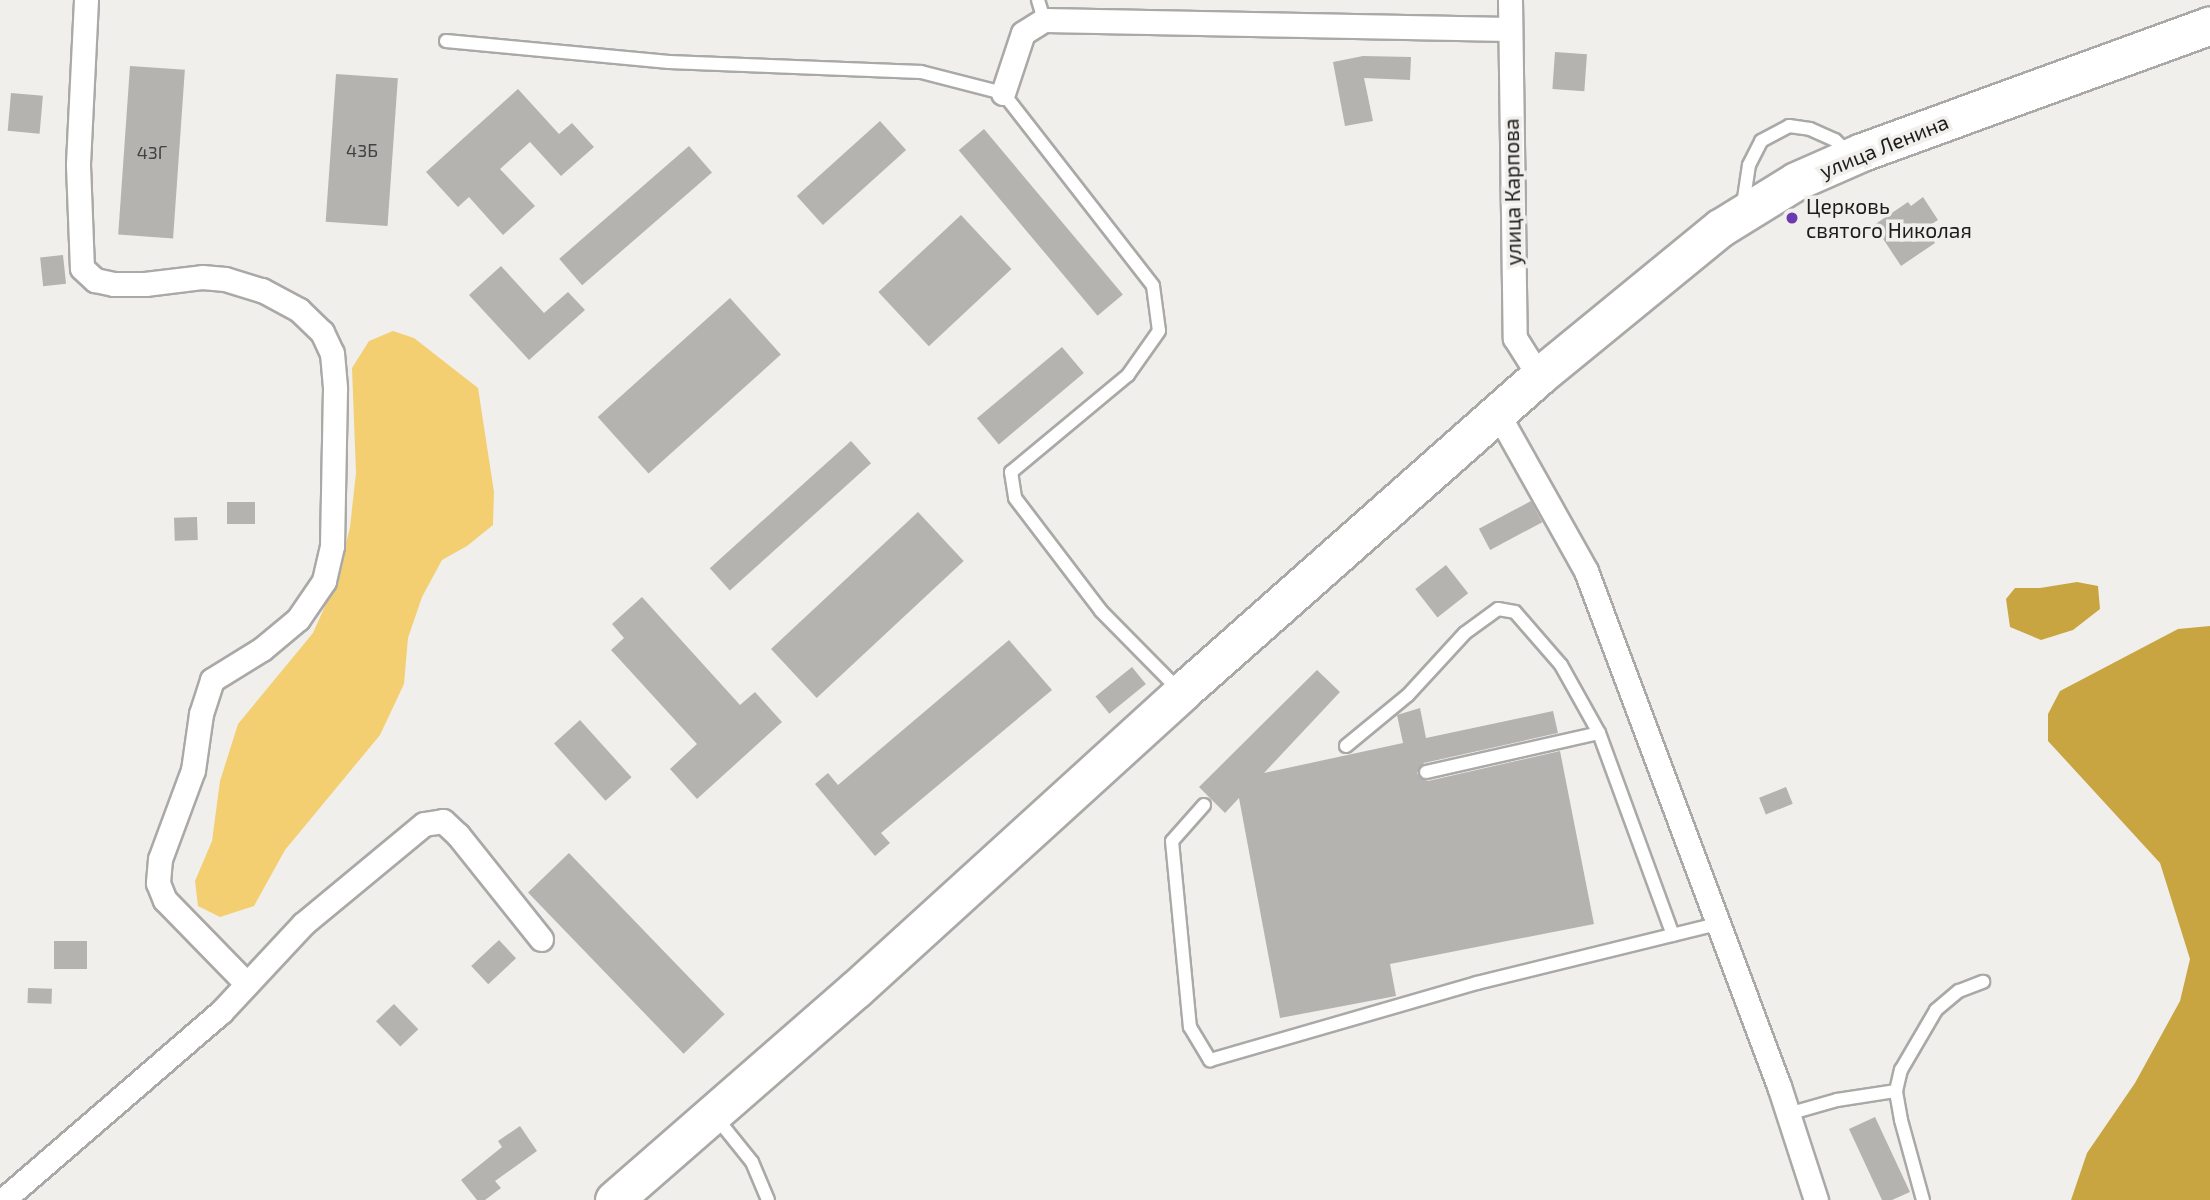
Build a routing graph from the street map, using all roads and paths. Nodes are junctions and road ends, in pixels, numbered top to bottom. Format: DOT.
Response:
graph roads {
  1 [pos="86,0"];
  2 [pos="1510,0"];
  3 [pos="1041,10"];
  4 [pos="2210,25"];
  5 [pos="1510,29"];
  6 [pos="446,41"];
  7 [pos="1003,93"];
  8 [pos="1851,157"];
  9 [pos="1742,214"];
  10 [pos="1539,376"];
  11 [pos="1498,414"];
  12 [pos="1182,692"];
  13 [pos="1599,733"];
  14 [pos="1346,746"];
  15 [pos="1426,772"];
  16 [pos="1204,805"];
  17 [pos="1718,924"];
  18 [pos="1673,935"];
  19 [pos="541,939"];
  20 [pos="1983,982"];
  21 [pos="247,984"];
  22 [pos="1896,1091"];
  23 [pos="713,1113"];
  24 [pos="1788,1114"];
  25 [pos="3,1200"];
  26 [pos="614,1200"];
  27 [pos="768,1200"];
  28 [pos="1816,1200"];
  29 [pos="1923,1200"];
  1 -- 21 [label="street"];
  2 -- 5 [label="street, улица Карпова"];
  3 -- 5 [label="street"];
  3 -- 7 [label="street"];
  4 -- 8 [label="main road, улица Ленина"];
  5 -- 10 [label="street, улица Карпова"];
  6 -- 7 [label="lane"];
  7 -- 12 [label="lane"];
  8 -- 9 [label="main road, улица Ленина"];
  8 -- 9 [label="lane"];
  9 -- 10 [label="main road, улица Ленина"];
  10 -- 11 [label="main road, улица Ленина"];
  11 -- 12 [label="main road, улица Ленина"];
  11 -- 17 [label="street"];
  12 -- 23 [label="main road, улица Ленина"];
  13 -- 14 [label="lane"];
  13 -- 15 [label="lane"];
  13 -- 18 [label="lane"];
  16 -- 18 [label="lane"];
  17 -- 18 [label="lane"];
  17 -- 24 [label="street"];
  19 -- 21 [label="street"];
  20 -- 22 [label="lane"];
  21 -- 25 [label="street"];
  22 -- 24 [label="lane"];
  22 -- 29 [label="lane"];
  23 -- 26 [label="main road, улица Ленина"];
  23 -- 27 [label="lane"];
  24 -- 28 [label="street"];
}
